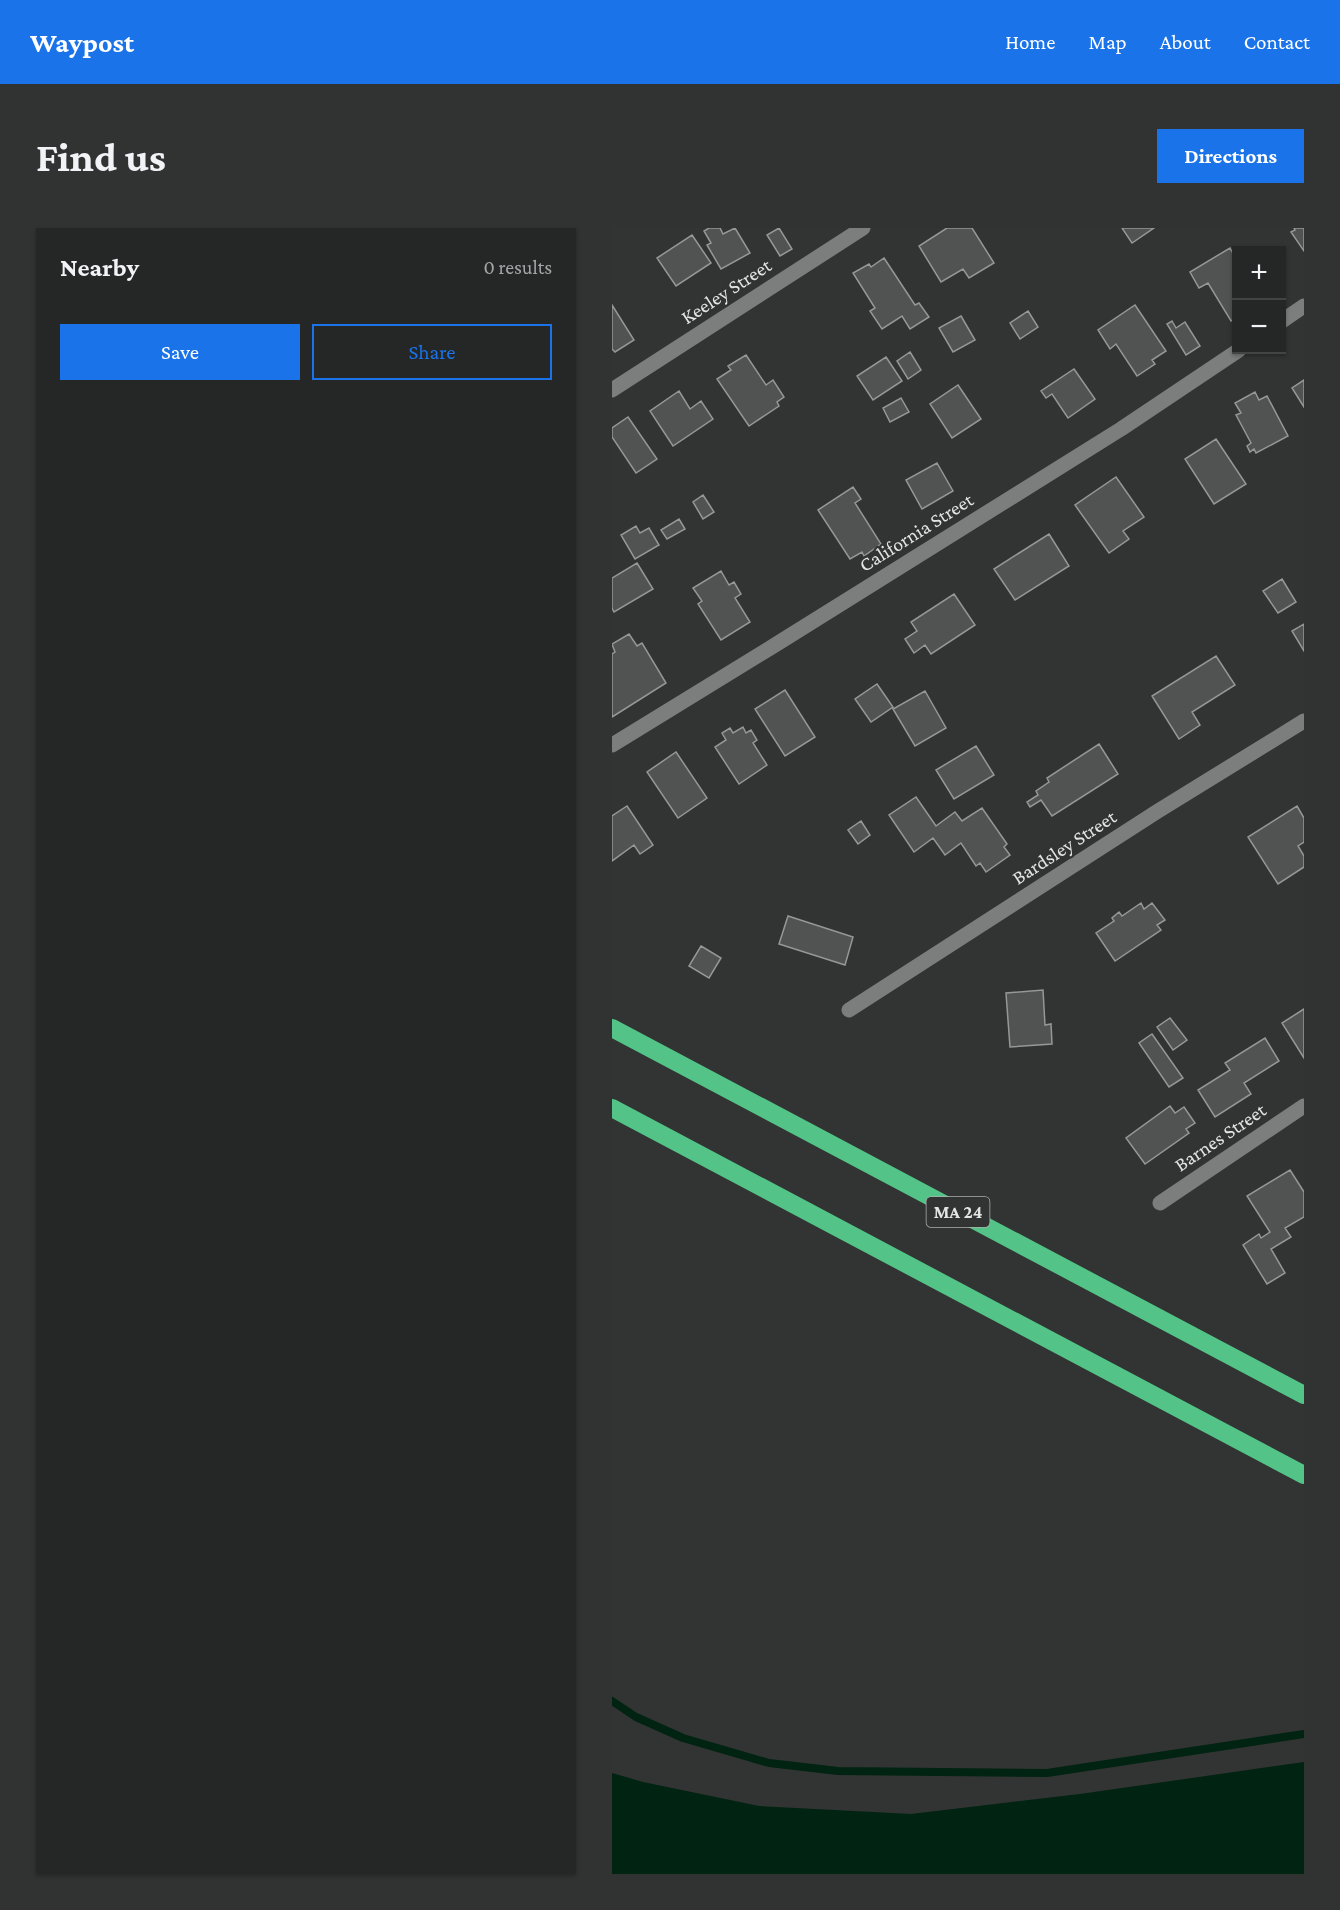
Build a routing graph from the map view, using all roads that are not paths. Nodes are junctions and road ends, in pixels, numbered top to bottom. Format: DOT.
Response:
graph roads {
  1 [pos="862,228"];
  2 [pos="1304,306"];
  3 [pos="1286,318"];
  4 [pos="1233,354"];
  5 [pos="612,390"];
  6 [pos="1304,721"];
  7 [pos="612,745"];
  8 [pos="849,1010"];
  9 [pos="612,1028"];
  10 [pos="1304,1106"];
  11 [pos="612,1108"];
  12 [pos="1160,1203"];
  13 [pos="1304,1395"];
  14 [pos="1304,1475"];
  1 -- 5 [label="street, Keeley Street"];
  2 -- 3 [label="street"];
  4 -- 7 [label="street, California Street"];
  6 -- 8 [label="street, Bardsley Street"];
  9 -- 13 [label="highway, MA 24"];
  10 -- 12 [label="street, Barnes Street"];
  11 -- 14 [label="highway"];
}
